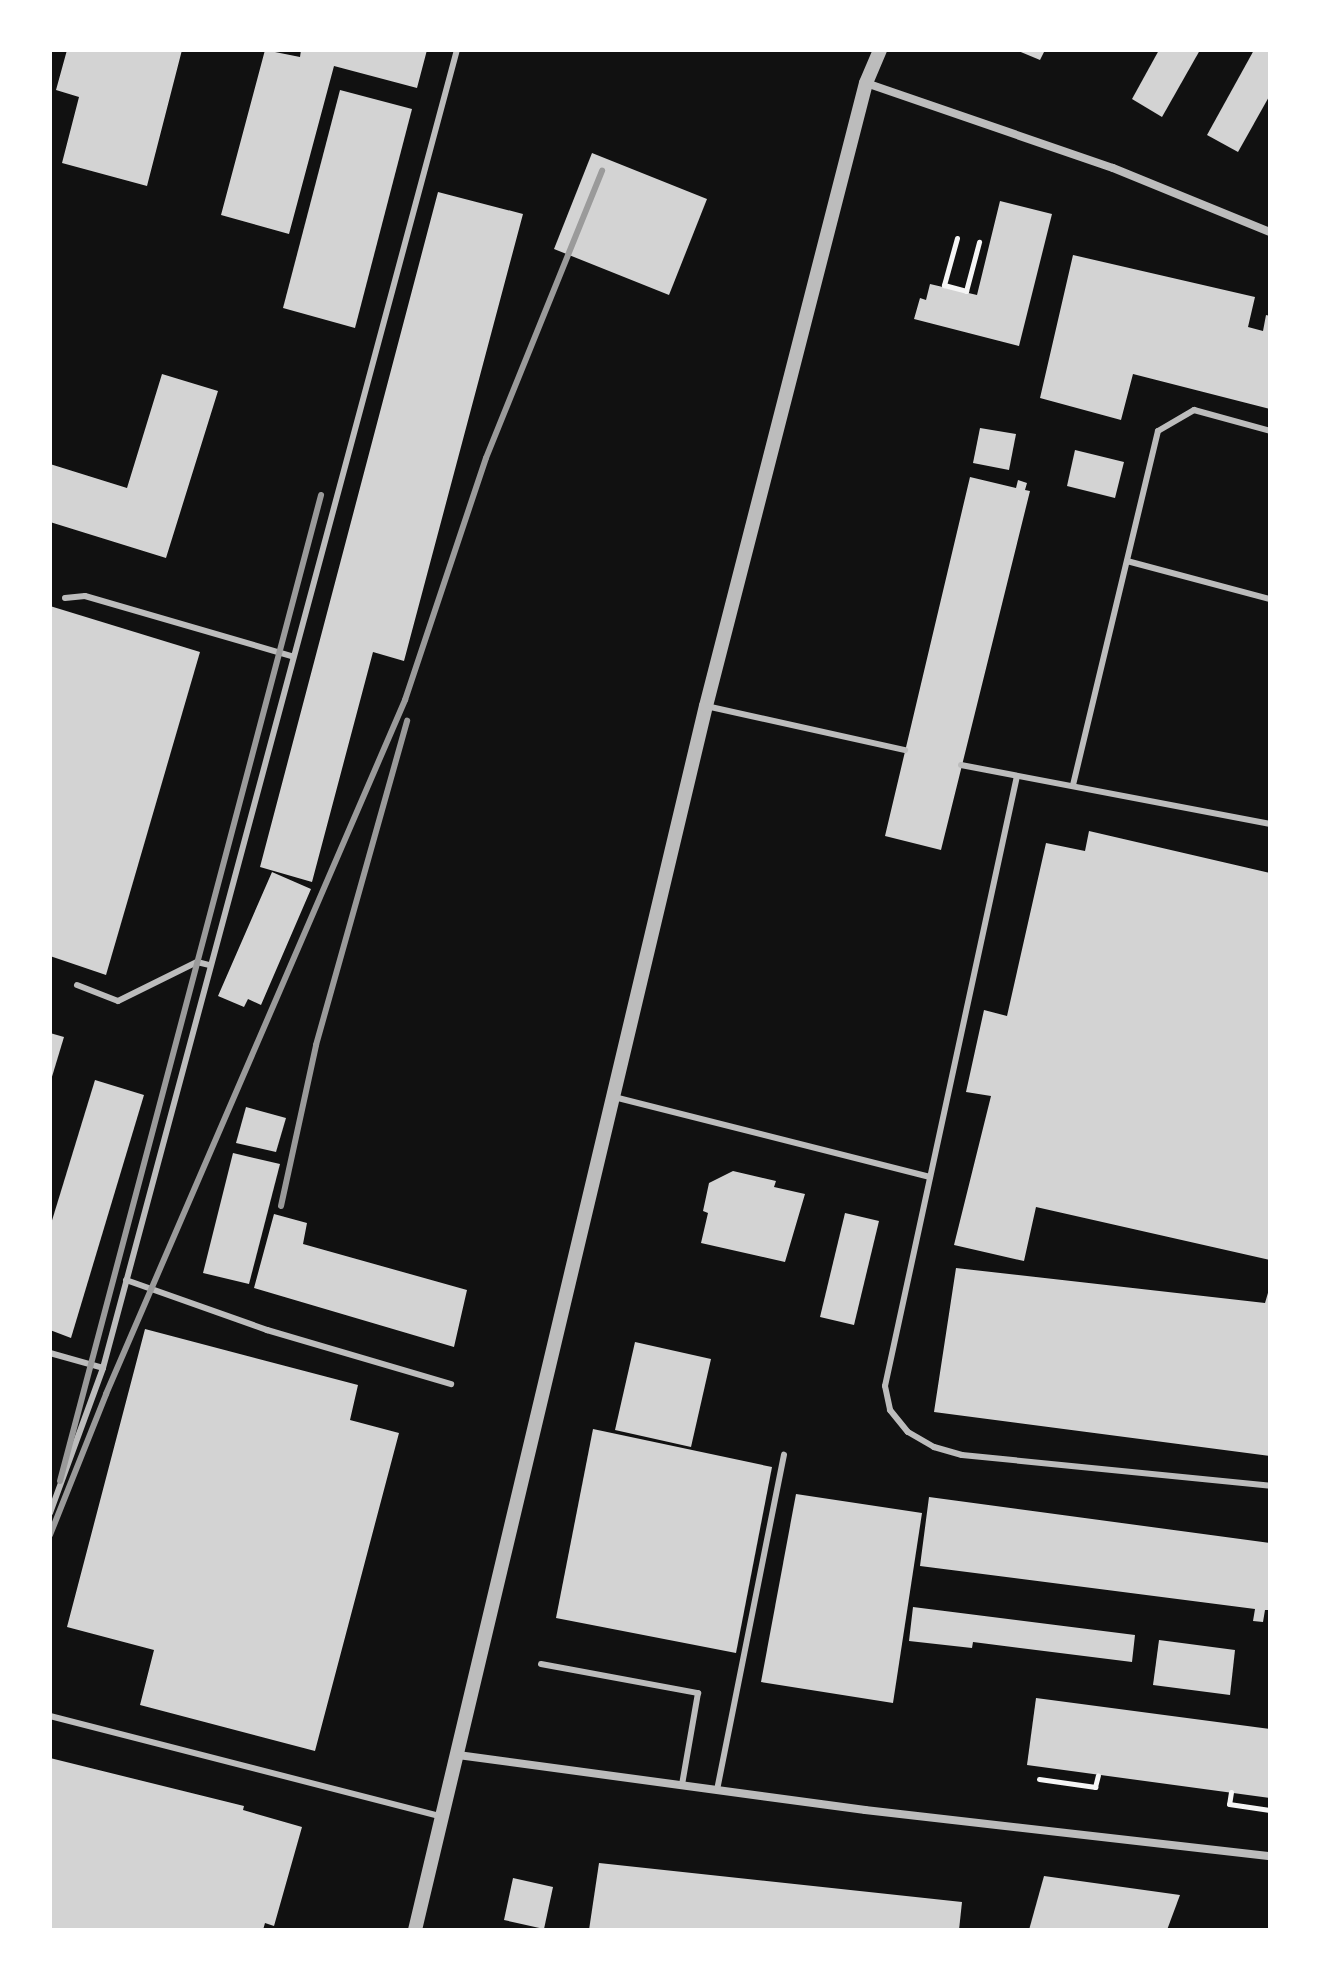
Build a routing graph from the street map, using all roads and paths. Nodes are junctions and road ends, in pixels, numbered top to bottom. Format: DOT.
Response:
graph roads {
  1 [pos="457,50"];
  2 [pos="880,50"];
  3 [pos="866,83"];
  4 [pos="1270,232"];
  5 [pos="957,238"];
  6 [pos="979,242"];
  7 [pos="1270,431"];
  8 [pos="1127,561"];
  9 [pos="65,598"];
  10 [pos="1270,599"];
  11 [pos="292,656"];
  12 [pos="706,706"];
  13 [pos="905,750"];
  14 [pos="961,765"];
  15 [pos="1017,776"];
  16 [pos="1073,785"];
  17 [pos="1270,824"];
  18 [pos="209,965"];
  19 [pos="77,985"];
  20 [pos="614,1097"];
  21 [pos="930,1177"];
  22 [pos="126,1280"];
  23 [pos="50,1353"];
  24 [pos="103,1368"];
  25 [pos="451,1384"];
  26 [pos="784,1455"];
  27 [pos="1270,1486"];
  28 [pos="50,1513"];
  29 [pos="541,1664"];
  30 [pos="50,1716"];
  31 [pos="458,1755"];
  32 [pos="1098,1775"];
  33 [pos="1039,1779"];
  34 [pos="682,1785"];
  35 [pos="717,1790"];
  36 [pos="1231,1792"];
  37 [pos="1270,1810"];
  38 [pos="444,1818"];
  39 [pos="1270,1856"];
  40 [pos="415,1930"];
  1 -- 11 [label="lane"];
  2 -- 3 [label="street"];
  3 -- 4 [label="street"];
  3 -- 12 [label="street"];
  5 -- 6 [label="path"];
  7 -- 8 [label="lane"];
  8 -- 10 [label="lane"];
  8 -- 16 [label="lane"];
  9 -- 11 [label="lane"];
  11 -- 18 [label="lane"];
  12 -- 13 [label="lane"];
  12 -- 20 [label="street"];
  14 -- 15 [label="lane"];
  15 -- 16 [label="lane"];
  15 -- 21 [label="lane"];
  16 -- 17 [label="lane"];
  18 -- 19 [label="lane"];
  18 -- 22 [label="lane"];
  20 -- 21 [label="lane"];
  20 -- 31 [label="street"];
  21 -- 27 [label="lane"];
  22 -- 24 [label="lane"];
  22 -- 25 [label="lane"];
  23 -- 24 [label="lane"];
  24 -- 28 [label="lane"];
  26 -- 35 [label="lane"];
  29 -- 34 [label="lane"];
  30 -- 38 [label="lane"];
  31 -- 34 [label="street"];
  31 -- 38 [label="street"];
  32 -- 33 [label="path"];
  34 -- 35 [label="street"];
  35 -- 39 [label="street"];
  36 -- 37 [label="path"];
  38 -- 40 [label="street"];
}
